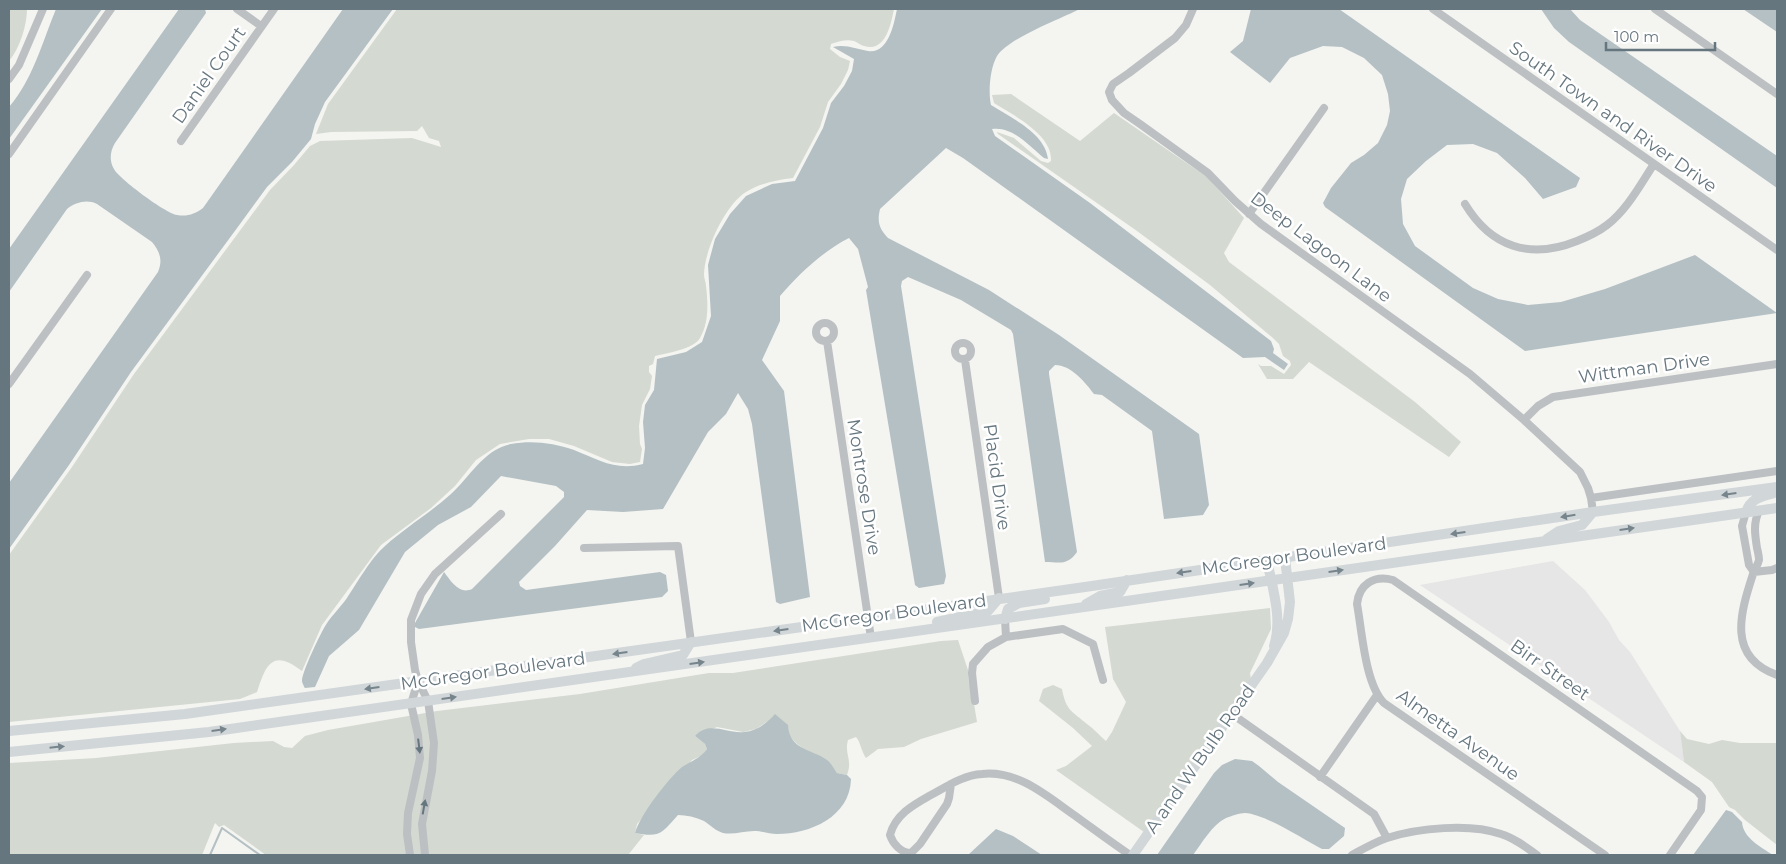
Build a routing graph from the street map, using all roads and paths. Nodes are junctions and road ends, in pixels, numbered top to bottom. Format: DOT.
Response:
graph roads {
  1 [pos="43,9"];
  2 [pos="111,9"];
  3 [pos="237,9"];
  4 [pos="274,9"];
  5 [pos="1193,9"];
  6 [pos="1432,9"];
  7 [pos="1655,9"];
  8 [pos="262,26"];
  9 [pos="9,79"];
  10 [pos="1777,94"];
  11 [pos="1324,108"];
  12 [pos="181,141"];
  13 [pos="9,154"];
  14 [pos="1654,164"];
  15 [pos="1465,204"];
  16 [pos="1249,214"];
  17 [pos="1777,250"];
  18 [pos="87,275"];
  19 [pos="827,340"];
  20 [pos="965,360"];
  21 [pos="1777,364"];
  22 [pos="9,384"];
  23 [pos="1524,420"];
  24 [pos="1777,471"];
  25 [pos="1777,487"];
  26 [pos="1777,492"];
  27 [pos="1591,498"];
  28 [pos="1777,508"];
  29 [pos="1759,511"];
  30 [pos="1593,512"];
  31 [pos="1746,512"];
  32 [pos="501,514"];
  33 [pos="1544,541"];
  34 [pos="584,548"];
  35 [pos="1285,558"];
  36 [pos="1267,560"];
  37 [pos="1777,568"];
  38 [pos="1754,572"];
  39 [pos="1288,578"];
  40 [pos="1377,578"];
  41 [pos="1127,580"];
  42 [pos="1270,580"];
  43 [pos="1085,587"];
  44 [pos="999,598"];
  45 [pos="1080,607"];
  46 [pos="868,617"];
  47 [pos="1005,619"];
  48 [pos="926,630"];
  49 [pos="1006,637"];
  50 [pos="871,638"];
  51 [pos="691,642"];
  52 [pos="1267,664"];
  53 [pos="627,673"];
  54 [pos="1777,675"];
  55 [pos="1103,680"];
  56 [pos="418,681"];
  57 [pos="1378,695"];
  58 [pos="428,701"];
  59 [pos="975,701"];
  60 [pos="411,704"];
  61 [pos="1232,714"];
  62 [pos="9,731"];
  63 [pos="9,752"];
  64 [pos="1320,777"];
  65 [pos="951,784"];
  66 [pos="1387,838"];
  67 [pos="410,855"];
  68 [pos="425,855"];
  69 [pos="1131,855"];
  70 [pos="1352,855"];
  71 [pos="1537,855"];
  72 [pos="1604,855"];
  73 [pos="1670,855"];
  1 -- 9 [label="street"];
  2 -- 13 [label="street"];
  3 -- 8 [label="street, Daniel Court"];
  4 -- 8 [label="street, Daniel Court"];
  5 -- 16 [label="street, Deep Lagoon Lane"];
  6 -- 14 [label="street, South Town and River Drive"];
  7 -- 10 [label="street"];
  8 -- 12 [label="street, Daniel Court"];
  11 -- 16 [label="street"];
  14 -- 15 [label="street"];
  14 -- 17 [label="street, South Town and River Drive"];
  16 -- 23 [label="street, Deep Lagoon Lane"];
  18 -- 22 [label="street"];
  19 -- 46 [label="street, Montrose Drive"];
  20 -- 44 [label="street, Placid Drive"];
  21 -- 23 [label="street, Wittman Drive"];
  23 -- 27 [label="street, Deep Lagoon Lane"];
  24 -- 27 [label="street"];
  25 -- 30 [label="main road, McGregor Boulevard, one-way"];
  26 -- 31 [label="main road"];
  27 -- 30 [label="street, Deep Lagoon Lane"];
  28 -- 29 [label="main road, McGregor Boulevard"];
  29 -- 31 [label="main road, McGregor Boulevard"];
  29 -- 38 [label="street"];
  30 -- 33 [label="main road"];
  30 -- 35 [label="main road, McGregor Boulevard, one-way"];
  33 -- 31 [label="main road, McGregor Boulevard, one-way"];
  31 -- 38 [label="street"];
  32 -- 56 [label="street"];
  39 -- 33 [label="main road, McGregor Boulevard, one-way"];
  34 -- 51 [label="street"];
  35 -- 36 [label="main road, McGregor Boulevard"];
  35 -- 39 [label="main road, A and W Bulb Road"];
  36 -- 41 [label="main road, McGregor Boulevard, one-way"];
  36 -- 42 [label="main road, A and W Bulb Road"];
  37 -- 38 [label="street"];
  38 -- 54 [label="street"];
  39 -- 42 [label="main road, McGregor Boulevard"];
  39 -- 52 [label="main road, A and W Bulb Road"];
  40 -- 57 [label="street, Almetta Avenue"];
  40 -- 73 [label="street, Birr Street"];
  41 -- 43 [label="main road, McGregor Boulevard"];
  41 -- 45 [label="main road"];
  45 -- 42 [label="main road, McGregor Boulevard, one-way"];
  42 -- 52 [label="main road, A and W Bulb Road"];
  43 -- 44 [label="main road, McGregor Boulevard"];
  43 -- 47 [label="main road"];
  44 -- 46 [label="main road, McGregor Boulevard"];
  44 -- 48 [label="main road"];
  45 -- 47 [label="main road, McGregor Boulevard"];
  46 -- 50 [label="street, Montrose Drive"];
  46 -- 51 [label="main road, McGregor Boulevard, one-way"];
  47 -- 48 [label="main road, McGregor Boulevard"];
  47 -- 49 [label="street"];
  48 -- 50 [label="main road, McGregor Boulevard"];
  49 -- 55 [label="street"];
  49 -- 59 [label="street"];
  53 -- 50 [label="main road, McGregor Boulevard, one-way"];
  51 -- 53 [label="main road"];
  51 -- 56 [label="main road, McGregor Boulevard, one-way"];
  52 -- 61 [label="main road, A and W Bulb Road"];
  58 -- 53 [label="main road, McGregor Boulevard, one-way"];
  56 -- 58 [label="street"];
  56 -- 60 [label="street"];
  56 -- 62 [label="main road, McGregor Boulevard, one-way"];
  57 -- 64 [label="street"];
  57 -- 72 [label="street, Almetta Avenue"];
  58 -- 60 [label="main road, McGregor Boulevard"];
  68 -- 58 [label="street, one-way"];
  63 -- 60 [label="main road, McGregor Boulevard, one-way"];
  60 -- 67 [label="street, one-way"];
  61 -- 64 [label="street"];
  61 -- 69 [label="main road, A and W Bulb Road"];
  64 -- 66 [label="street"];
  65 -- 65 [label="street"];
  65 -- 69 [label="street"];
  66 -- 70 [label="street"];
  66 -- 71 [label="street"];
}
